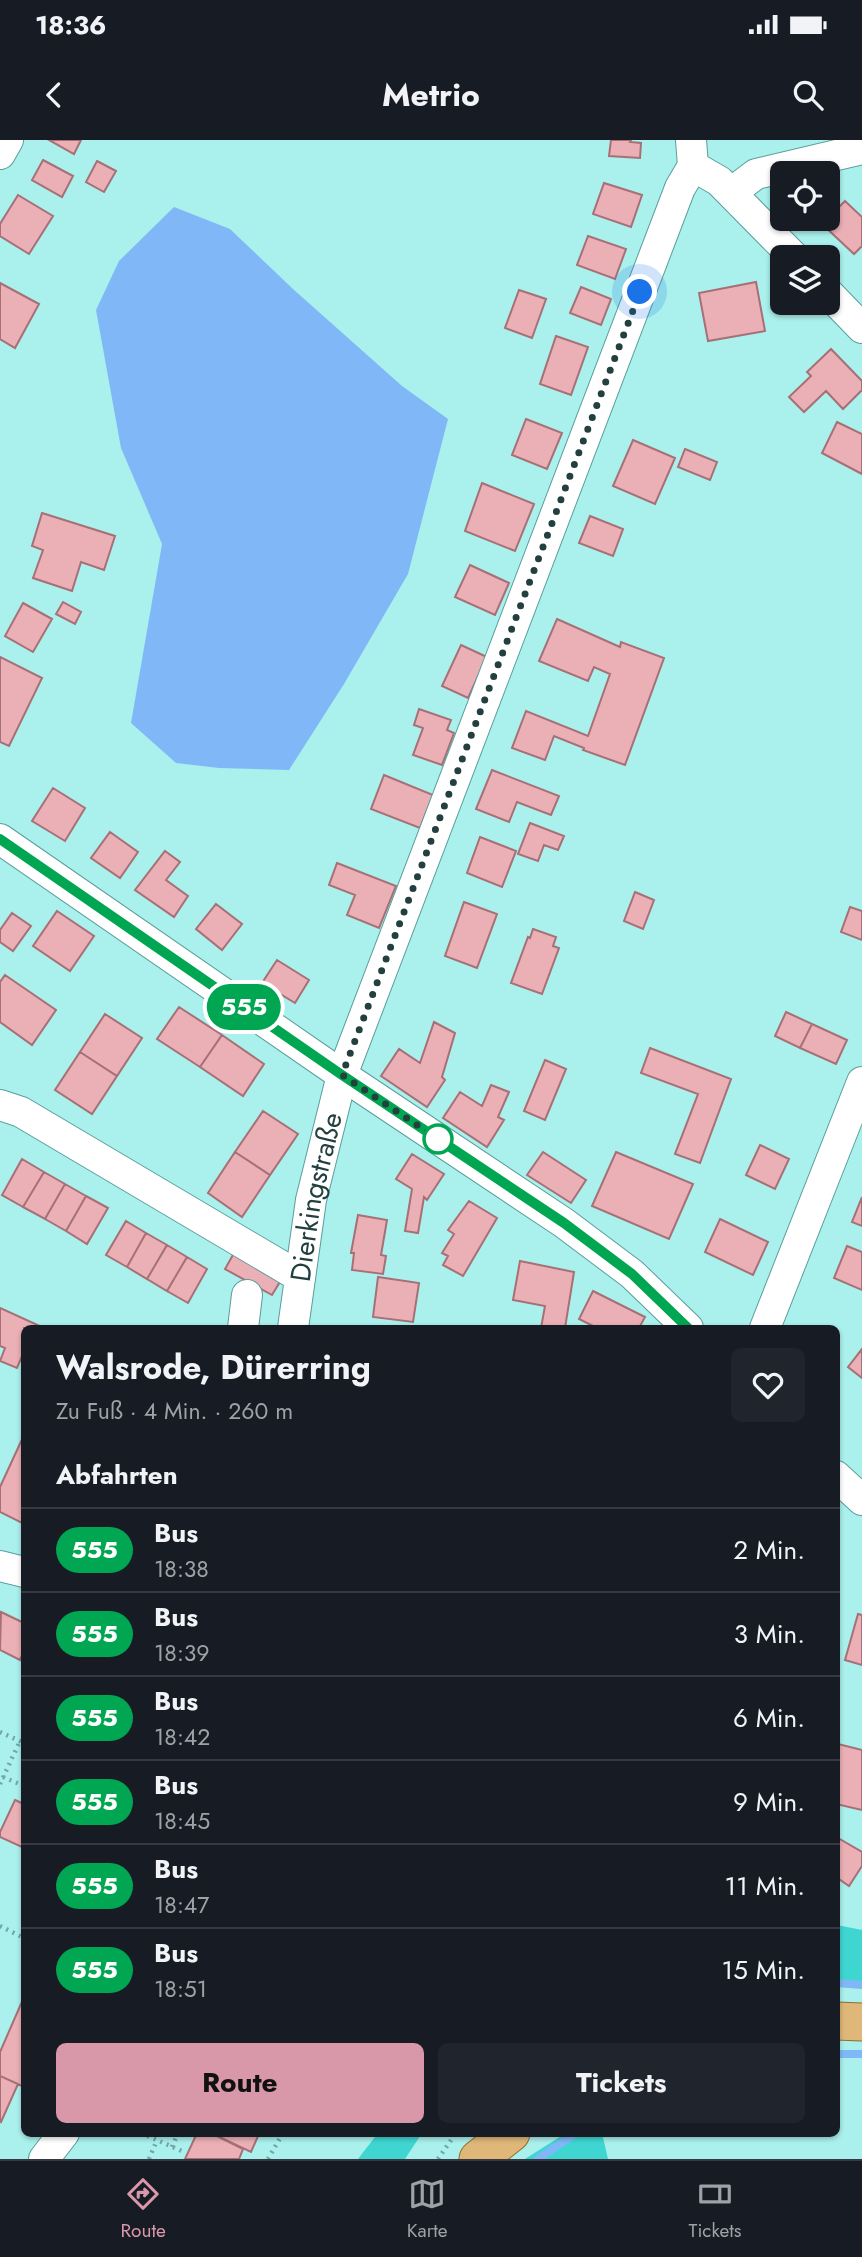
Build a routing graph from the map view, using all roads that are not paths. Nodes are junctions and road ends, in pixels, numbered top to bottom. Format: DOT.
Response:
graph roads {
  1 [pos="8,140"];
  2 [pos="862,149"];
  3 [pos="692,153"];
  4 [pos="0,154"];
  5 [pos="732,192"];
  6 [pos="783,245"];
  7 [pos="840,305"];
  8 [pos="862,328"];
  9 [pos="0,839"];
  10 [pos="342,1075"];
  11 [pos="862,1082"];
  12 [pos="0,1105"];
  13 [pos="300,1277"];
  14 [pos="247,1295"];
  15 [pos="243,1325"];
  16 [pos="293,1325"];
  17 [pos="685,1325"];
  18 [pos="766,1325"];
  19 [pos="840,1480"];
  20 [pos="862,1500"];
  21 [pos="0,1566"];
  22 [pos="21,1571"];
  23 [pos="840,2021"];
  24 [pos="862,2022"];
  25 [pos="61,2137"];
  26 [pos="506,2137"];
  27 [pos="44,2159"];
  28 [pos="478,2159"];
  1 -- 4 [label="street"];
  2 -- 5 [label="street"];
  3 -- 5 [label="street"];
  3 -- 10 [label="street, Dierkingstraße"];
  5 -- 6 [label="street"];
  7 -- 8 [label="street"];
  9 -- 10 [label="street"];
  10 -- 13 [label="street, Dierkingstraße"];
  10 -- 17 [label="street"];
  11 -- 18 [label="street"];
  12 -- 13 [label="street"];
  13 -- 16 [label="street, Dierkingstraße"];
  14 -- 15 [label="street"];
  19 -- 20 [label="street"];
  21 -- 22 [label="street"];
  23 -- 24 [label="main road"];
  25 -- 27 [label="street"];
  26 -- 28 [label="main road"];
}
